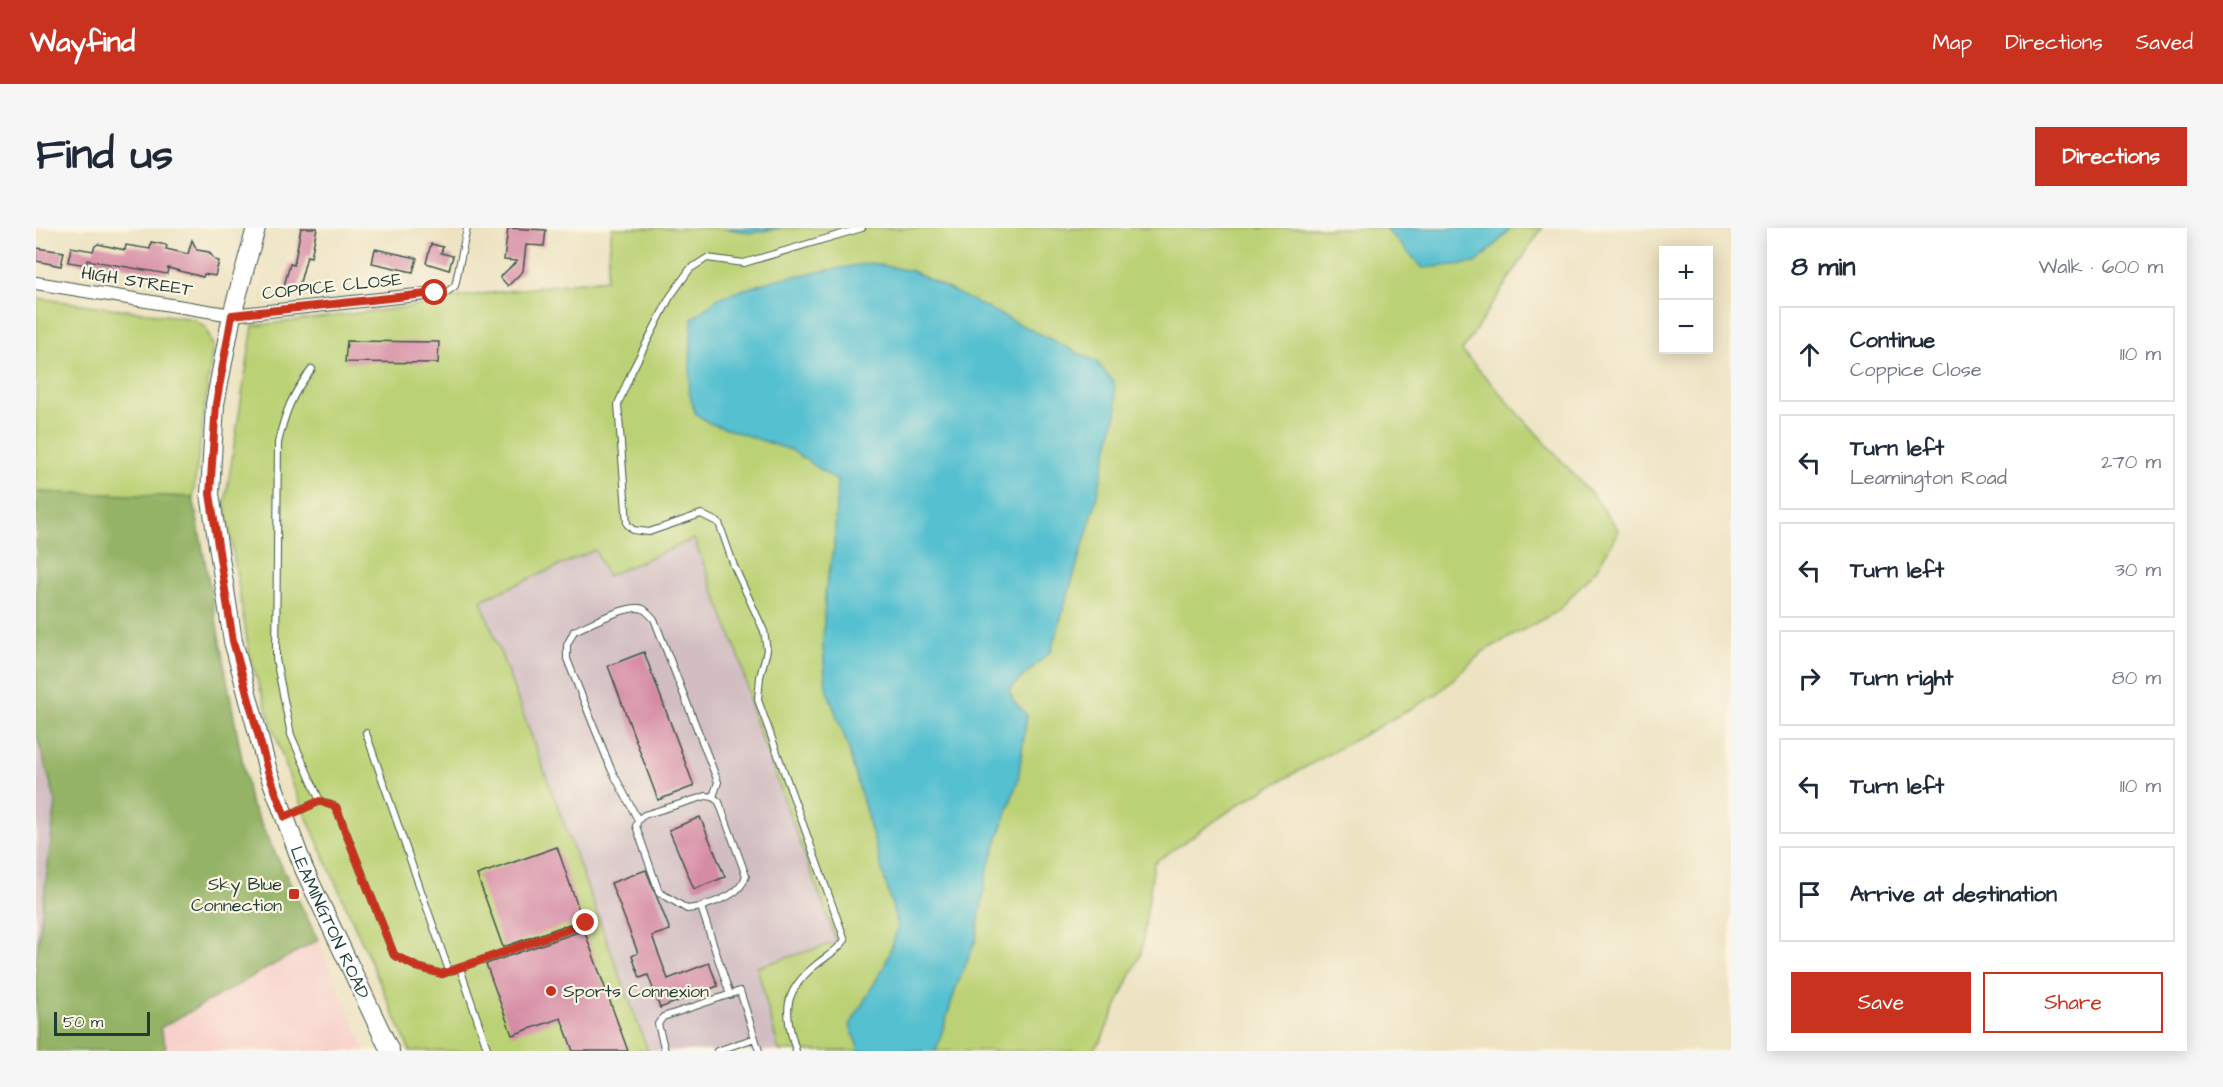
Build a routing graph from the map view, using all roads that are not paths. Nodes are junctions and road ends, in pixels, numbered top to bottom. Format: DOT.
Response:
graph roads {
  1 [pos="256,228"];
  2 [pos="467,228"];
  3 [pos="862,228"];
  4 [pos="36,282"];
  5 [pos="435,293"];
  6 [pos="232,315"];
  7 [pos="312,369"];
  8 [pos="366,733"];
  9 [pos="713,797"];
  10 [pos="320,801"];
  11 [pos="285,817"];
  12 [pos="638,820"];
  13 [pos="701,907"];
  14 [pos="586,923"];
  15 [pos="460,968"];
  16 [pos="449,971"];
  17 [pos="730,995"];
  18 [pos="755,1038"];
  19 [pos="390,1051"];
  20 [pos="488,1051"];
  21 [pos="665,1051"];
  22 [pos="717,1051"];
  23 [pos="759,1051"];
  24 [pos="796,1051"];
  1 -- 6 [label="main road, LEAMINGTON ROAD"];
  2 -- 5 [label="lane"];
  3 -- 24 [label="lane"];
  4 -- 6 [label="street, HIGH STREET"];
  5 -- 6 [label="street, COPPICE CLOSE"];
  6 -- 11 [label="main road, LEAMINGTON ROAD"];
  7 -- 10 [label="lane"];
  8 -- 16 [label="lane"];
  9 -- 12 [label="lane"];
  9 -- 12 [label="lane"];
  9 -- 13 [label="lane"];
  10 -- 11 [label="lane"];
  10 -- 16 [label="lane"];
  11 -- 19 [label="main road, LEAMINGTON ROAD"];
  12 -- 13 [label="lane"];
  13 -- 17 [label="lane"];
  14 -- 15 [label="lane"];
  15 -- 16 [label="lane"];
  15 -- 20 [label="lane"];
  17 -- 18 [label="lane"];
  17 -- 21 [label="lane"];
  18 -- 22 [label="lane"];
  18 -- 23 [label="lane"];
}
